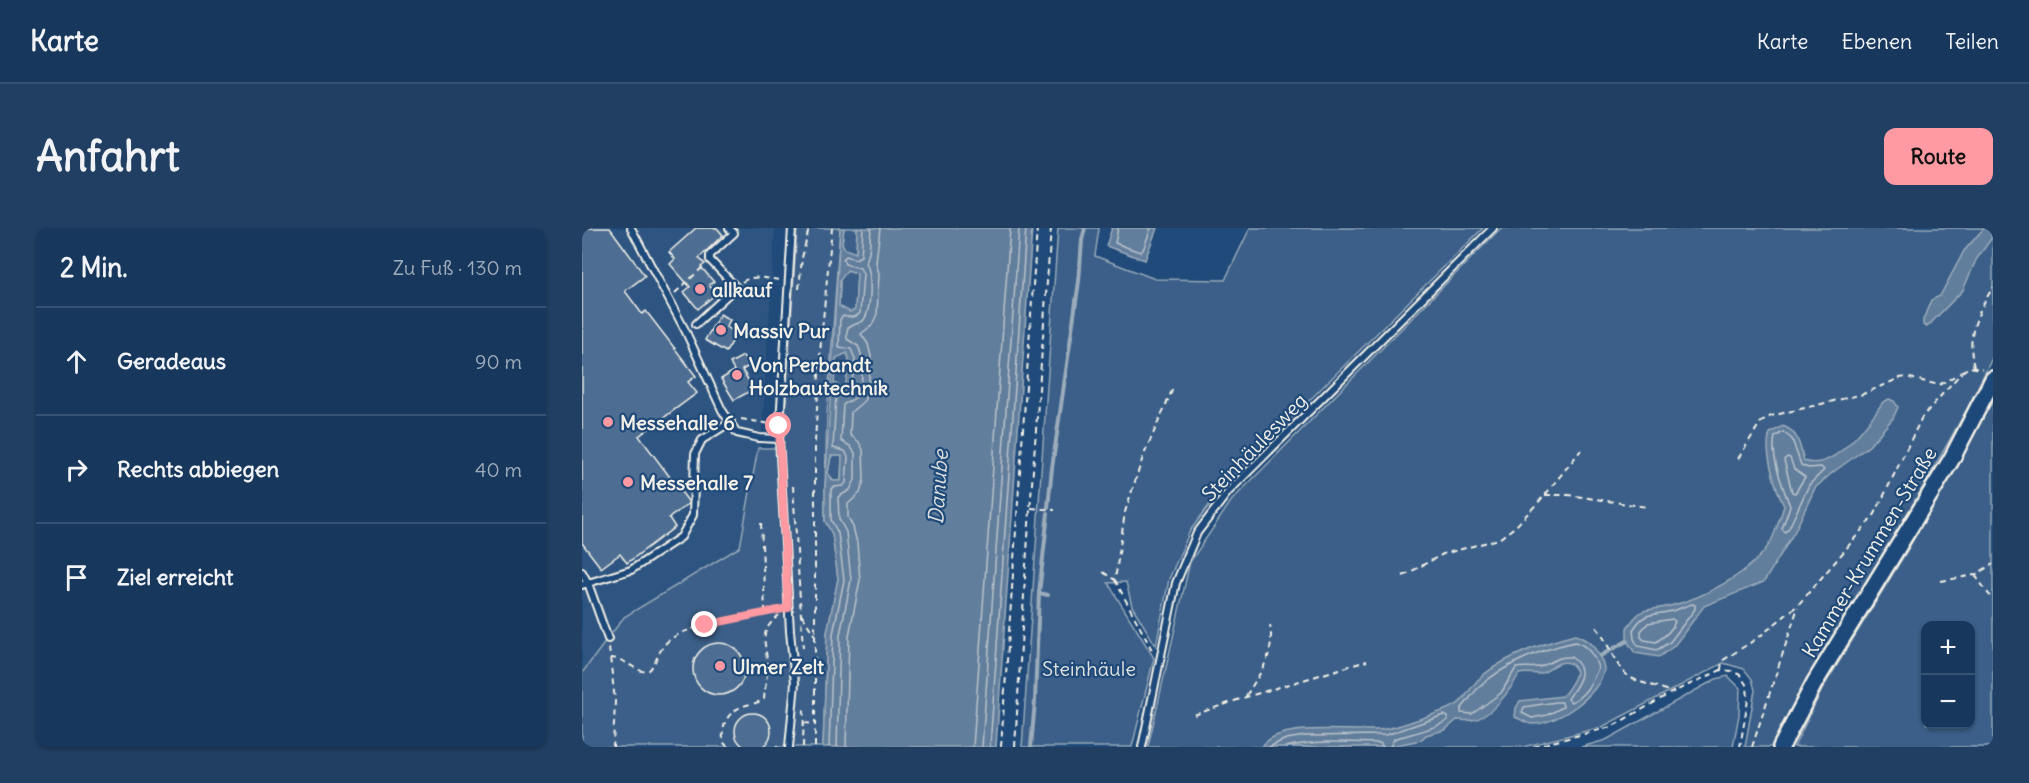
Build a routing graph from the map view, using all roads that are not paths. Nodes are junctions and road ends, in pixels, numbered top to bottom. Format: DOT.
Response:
graph roads {
  1 [pos="631,228"];
  2 [pos="729,228"];
  3 [pos="792,228"];
  4 [pos="1493,228"];
  5 [pos="696,324"];
  6 [pos="1993,379"];
  7 [pos="731,422"];
  8 [pos="779,439"];
  9 [pos="582,572"];
  10 [pos="585,584"];
  11 [pos="608,639"];
  12 [pos="789,747"];
  13 [pos="1142,747"];
  14 [pos="1781,747"];
  1 -- 7 [label="lane"];
  2 -- 5 [label="lane"];
  3 -- 8 [label="lane"];
  4 -- 13 [label="lane, Steinhäulesweg"];
  6 -- 14 [label="street, Kammer-Krummen-Straße"];
  7 -- 8 [label="lane"];
  7 -- 10 [label="lane"];
  8 -- 12 [label="lane"];
  9 -- 10 [label="lane"];
  10 -- 11 [label="lane"];
}
